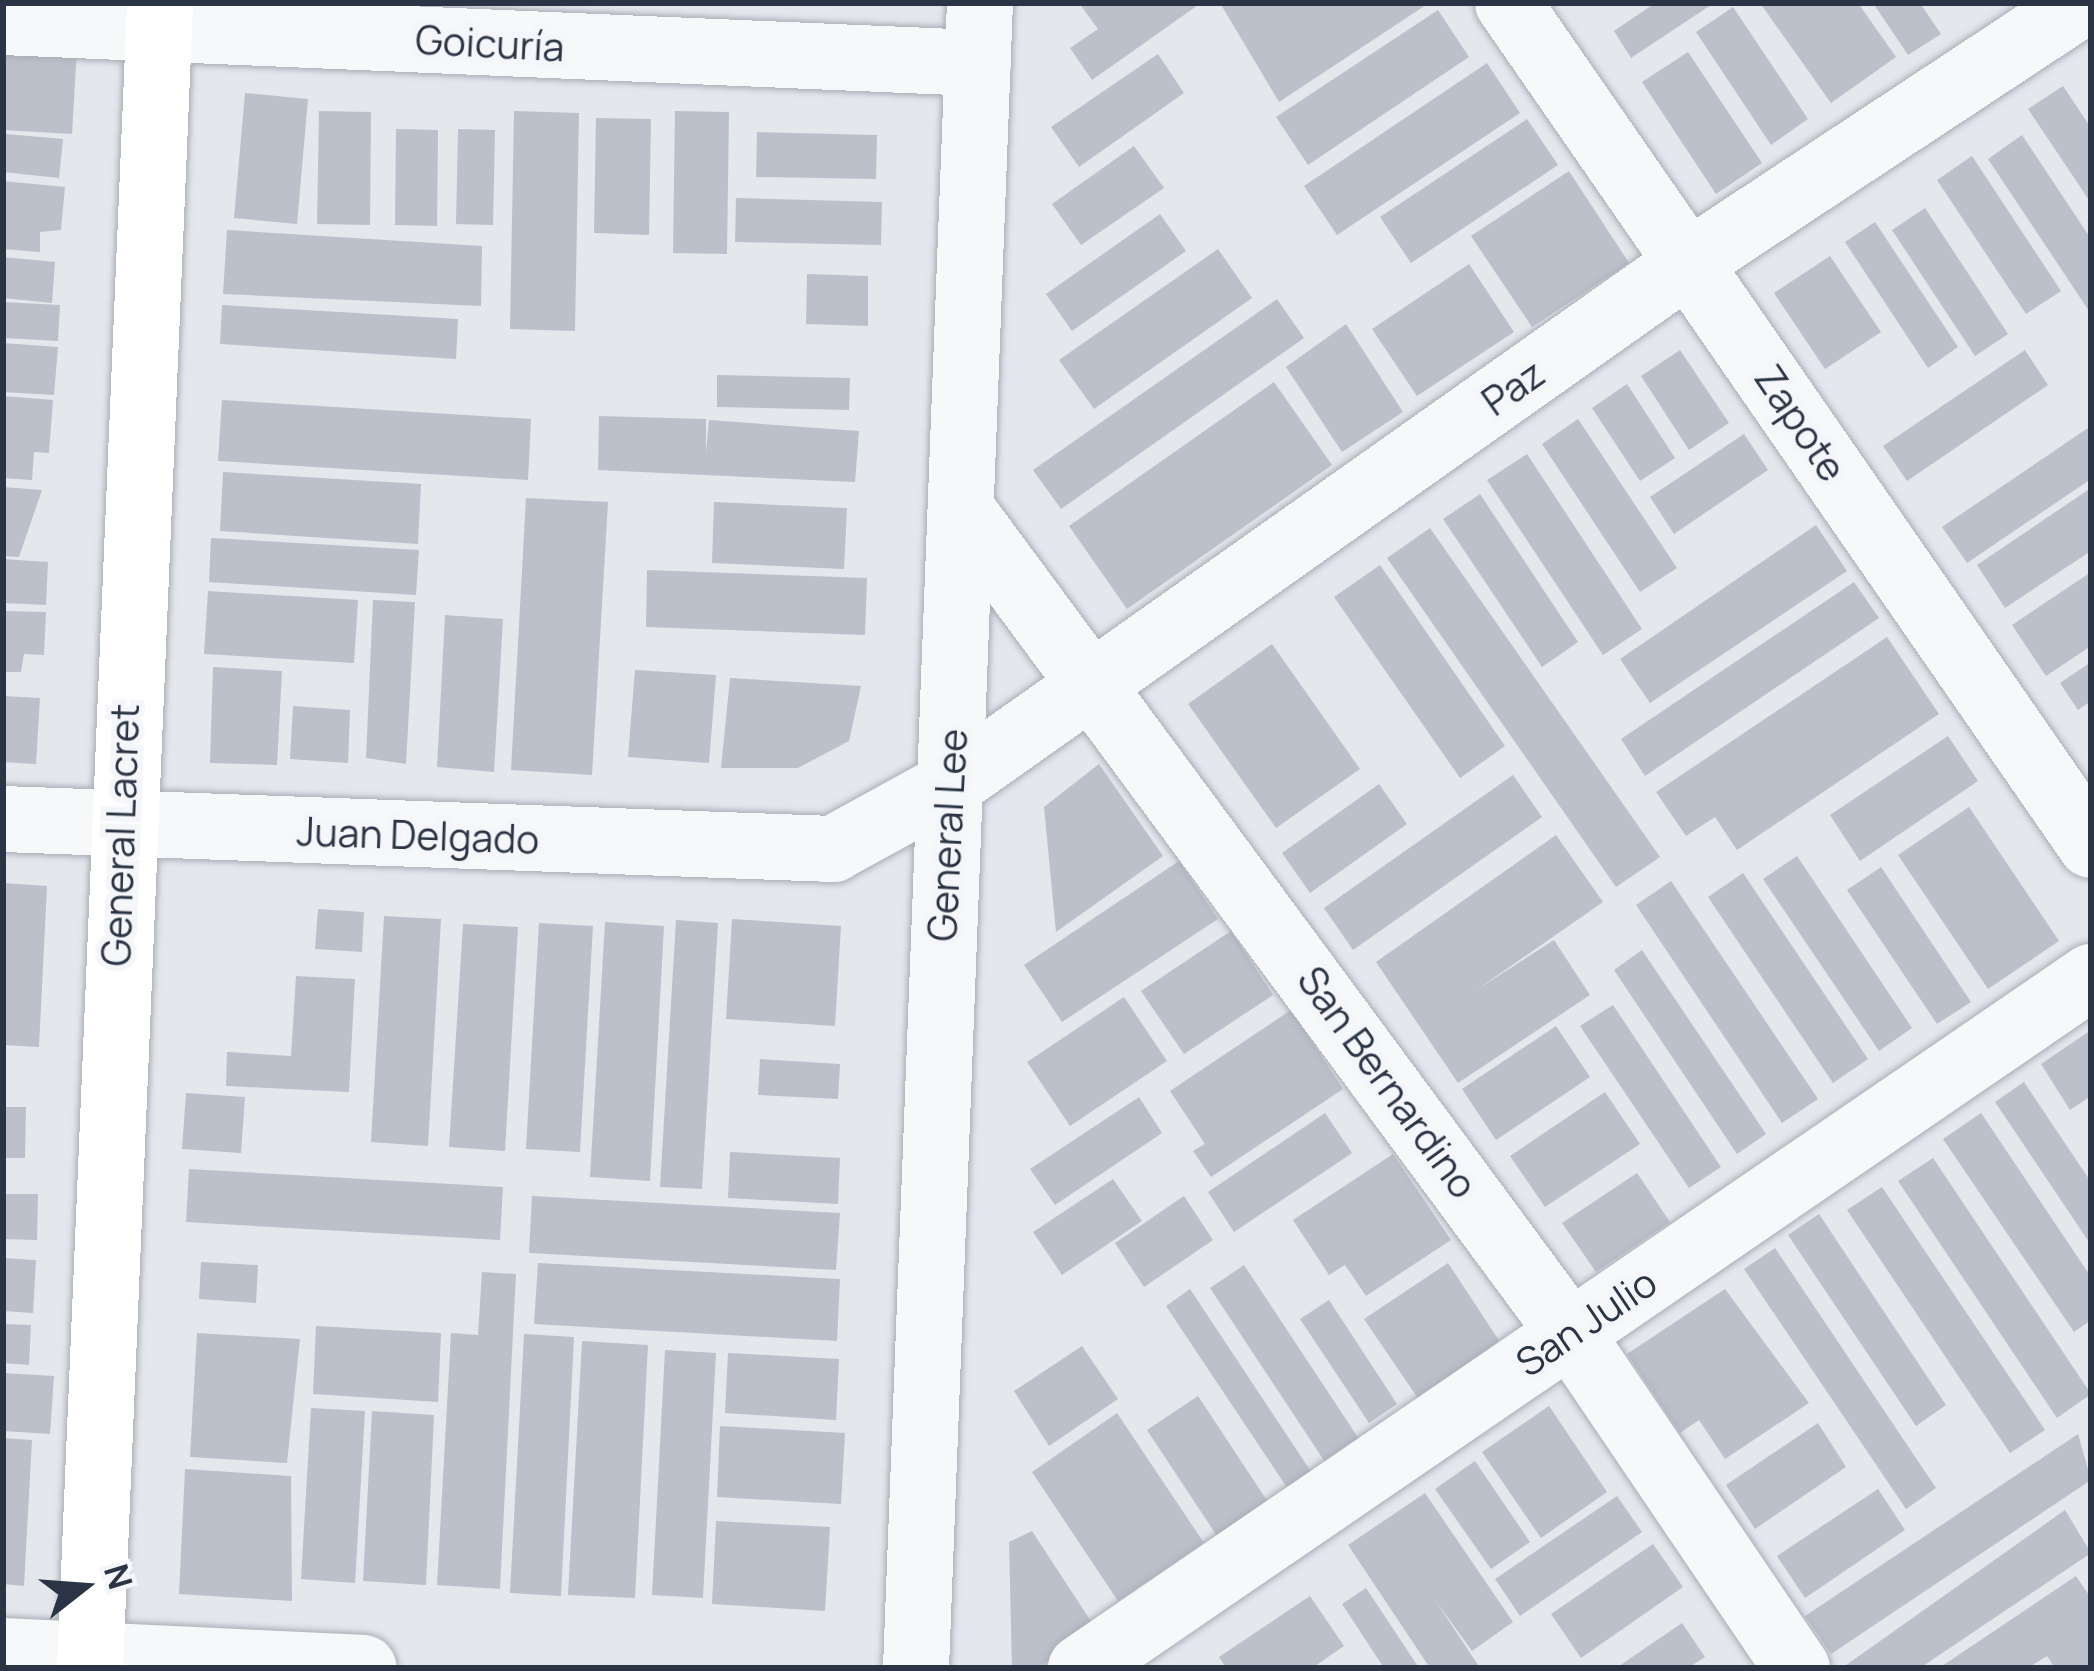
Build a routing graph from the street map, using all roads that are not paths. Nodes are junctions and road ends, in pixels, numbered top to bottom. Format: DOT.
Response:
graph roads {
  1 [pos="1508,3"];
  2 [pos="2083,3"];
  3 [pos="159,15"];
  4 [pos="3,22"];
  5 [pos="570,25"];
  6 [pos="979,33"];
  7 [pos="1691,261"];
  8 [pos="961,509"];
  9 [pos="1097,681"];
  10 [pos="951,784"];
  11 [pos="3,819"];
  12 [pos="119,824"];
  13 [pos="2091,845"];
  14 [pos="810,848"];
  15 [pos="946,856"];
  16 [pos="2091,977"];
  17 [pos="1570,1334"];
  18 [pos="1151,1648"];
  19 [pos="3,1651"];
  20 [pos="91,1661"];
  21 [pos="364,1668"];
  22 [pos="916,1668"];
  23 [pos="1081,1668"];
  24 [pos="1796,1668"];
  1 -- 7 [label="street, Zapote"];
  2 -- 7 [label="street, Paz"];
  3 -- 4 [label="street, Goicuría"];
  3 -- 5 [label="street, Goicuría"];
  3 -- 12 [label="main road, General Lacret"];
  5 -- 6 [label="street, Goicuría"];
  6 -- 8 [label="street, General Lee"];
  7 -- 9 [label="street, Paz"];
  7 -- 13 [label="street, Zapote"];
  8 -- 9 [label="street, San Bernardino"];
  8 -- 10 [label="street, General Lee"];
  9 -- 10 [label="street, Paz"];
  9 -- 17 [label="street, San Bernardino"];
  10 -- 14 [label="street"];
  10 -- 15 [label="street, General Lee"];
  11 -- 12 [label="street, Juan Delgado"];
  12 -- 14 [label="street, Juan Delgado"];
  12 -- 20 [label="main road, General Lacret"];
  14 -- 15 [label="street, Juan Delgado"];
  15 -- 22 [label="street, General Lee"];
  16 -- 17 [label="street, San Julio"];
  17 -- 18 [label="street, San Julio"];
  17 -- 24 [label="street, San Bernardino"];
  18 -- 23 [label="street, San Julio"];
  19 -- 20 [label="street"];
  20 -- 21 [label="street"];
}
